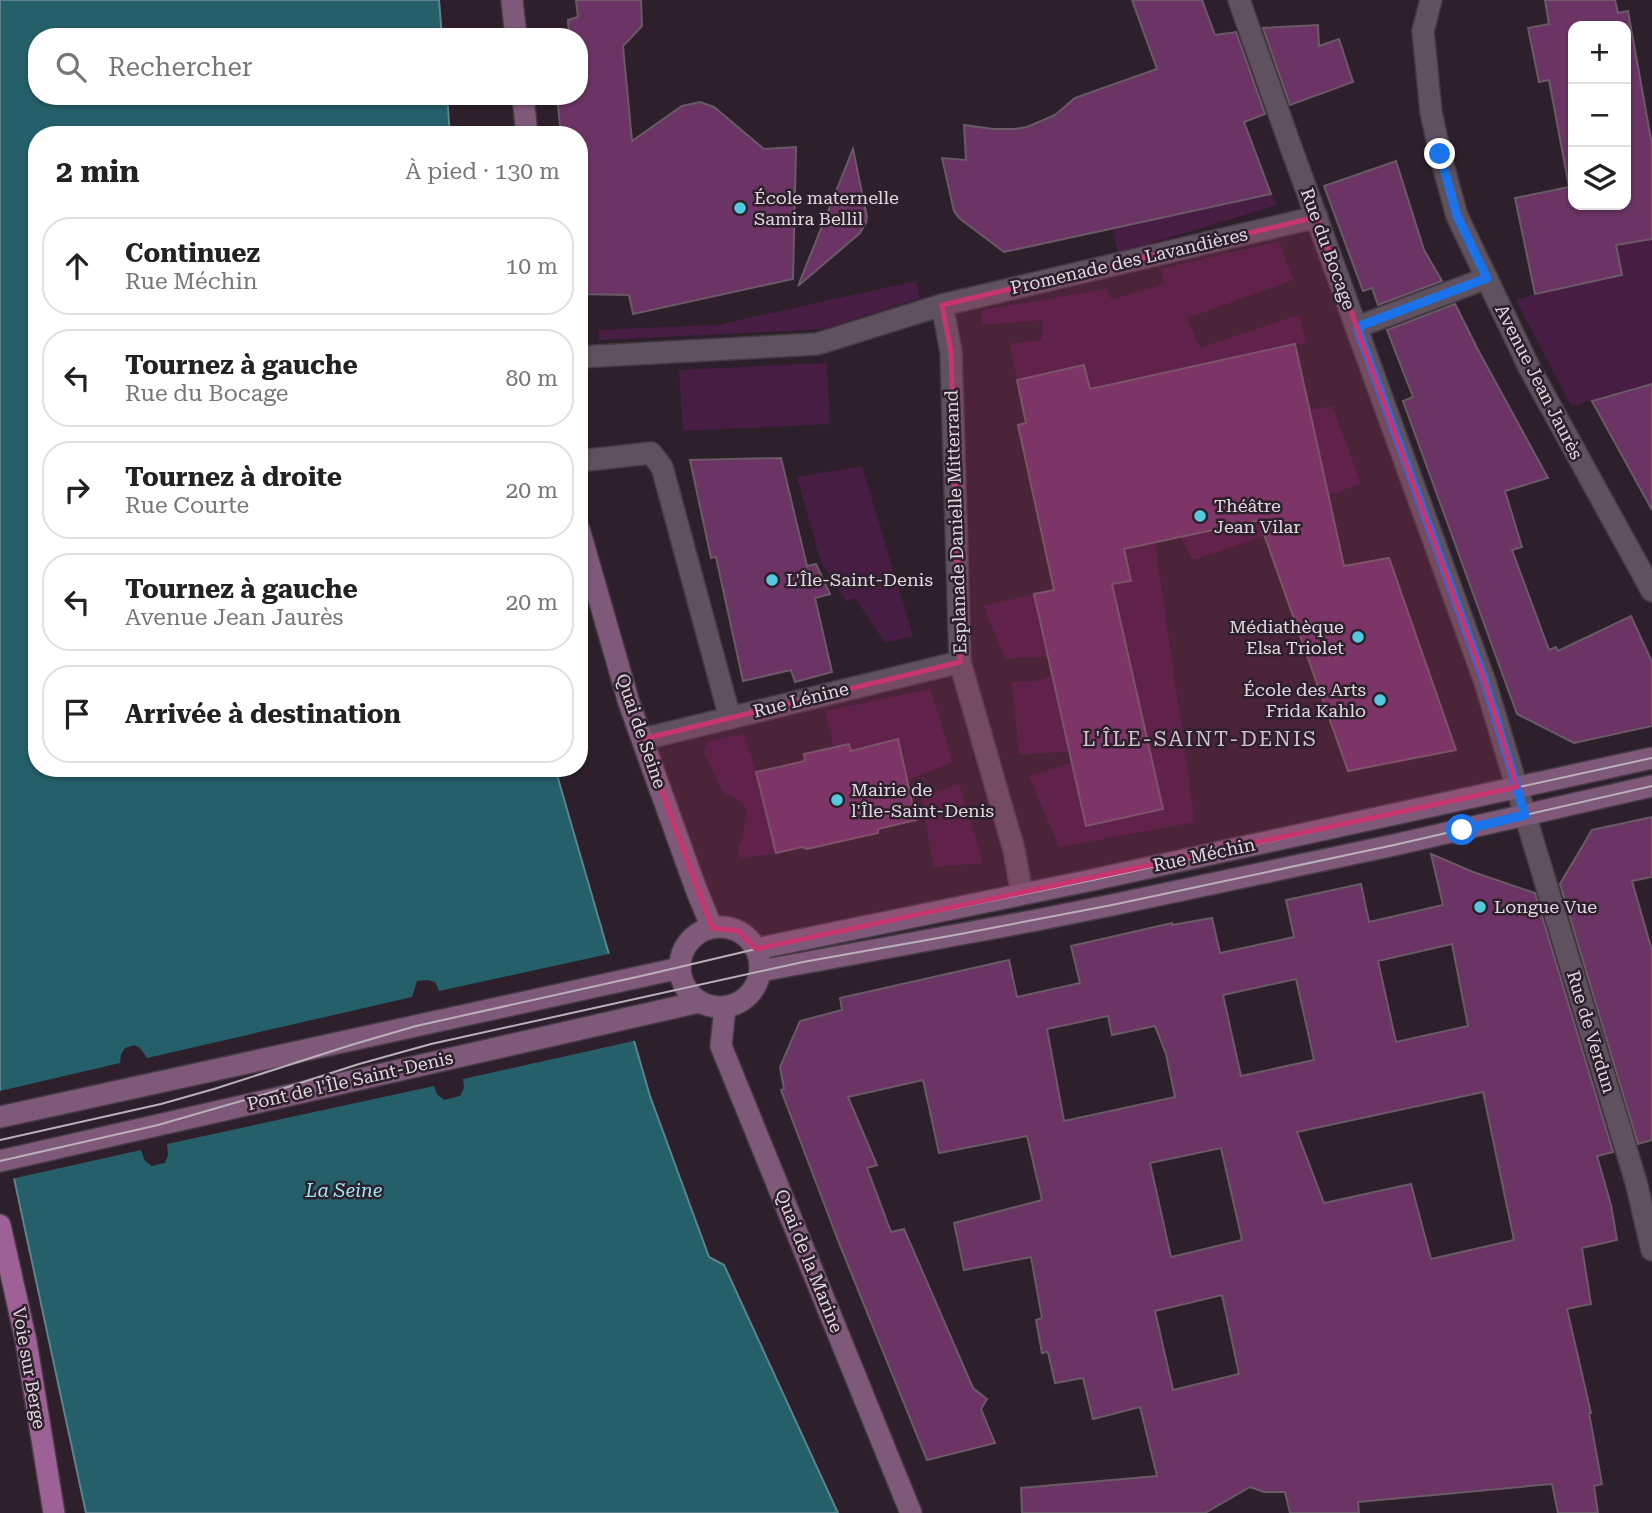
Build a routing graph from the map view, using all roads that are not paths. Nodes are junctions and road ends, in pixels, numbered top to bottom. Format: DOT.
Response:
graph roads {
  1 [pos="512,0"];
  2 [pos="1239,0"];
  3 [pos="1431,0"];
  4 [pos="515,28"];
  5 [pos="524,105"];
  6 [pos="526,126"];
  7 [pos="1317,217"];
  8 [pos="1487,278"];
  9 [pos="942,305"];
  10 [pos="1357,327"];
  11 [pos="588,357"];
  12 [pos="588,460"];
  13 [pos="588,560"];
  14 [pos="1652,591"];
  15 [pos="960,662"];
  16 [pos="730,718"];
  17 [pos="643,739"];
  18 [pos="1652,758"];
  19 [pos="1652,786"];
  20 [pos="1517,787"];
  21 [pos="1525,815"];
  22 [pos="1022,894"];
  23 [pos="712,928"];
  24 [pos="756,949"];
  25 [pos="680,968"];
  26 [pos="760,971"];
  27 [pos="699,1002"];
  28 [pos="725,1007"];
  29 [pos="0,1117"];
  30 [pos="0,1161"];
  31 [pos="0,1225"];
  32 [pos="1652,1250"];
  33 [pos="54,1513"];
  34 [pos="911,1513"];
  1 -- 4 [label="main road"];
  2 -- 7 [label="street, Rue du Bocage"];
  3 -- 8 [label="street, Avenue Jean Jaurès"];
  5 -- 6 [label="main road"];
  7 -- 9 [label="street, Promenade des Lavandières"];
  7 -- 10 [label="street, Rue du Bocage"];
  8 -- 10 [label="street"];
  8 -- 14 [label="street, Avenue Jean Jaurès"];
  9 -- 11 [label="street, Promenade des Lavandières"];
  9 -- 15 [label="street, Esplanade Danielle Mitterrand"];
  10 -- 20 [label="street, Rue du Bocage"];
  12 -- 16 [label="street"];
  13 -- 17 [label="main road, Quai de Seine"];
  15 -- 16 [label="street, Rue Lénine"];
  15 -- 22 [label="street, Esplanade Danielle Mitterrand"];
  16 -- 17 [label="street, Rue Lénine"];
  17 -- 23 [label="main road, Quai de Seine"];
  18 -- 20 [label="main road, Rue Méchin"];
  19 -- 21 [label="main road, Rue Méchin"];
  20 -- 21 [label="street, Rue du Bocage"];
  20 -- 22 [label="main road, Rue Méchin"];
  21 -- 26 [label="main road, Rue Méchin"];
  21 -- 32 [label="street, Rue de Verdun"];
  22 -- 24 [label="main road, Rue Méchin"];
  23 -- 24 [label="main road"];
  23 -- 25 [label="main road"];
  24 -- 26 [label="main road"];
  25 -- 27 [label="main road"];
  25 -- 29 [label="main road"];
  26 -- 28 [label="main road"];
  27 -- 28 [label="main road"];
  27 -- 30 [label="main road, Pont de l'Île Saint-Denis"];
  28 -- 34 [label="main road, Quai de la Marine"];
  31 -- 33 [label="main road, Voie sur Berge"];
}
